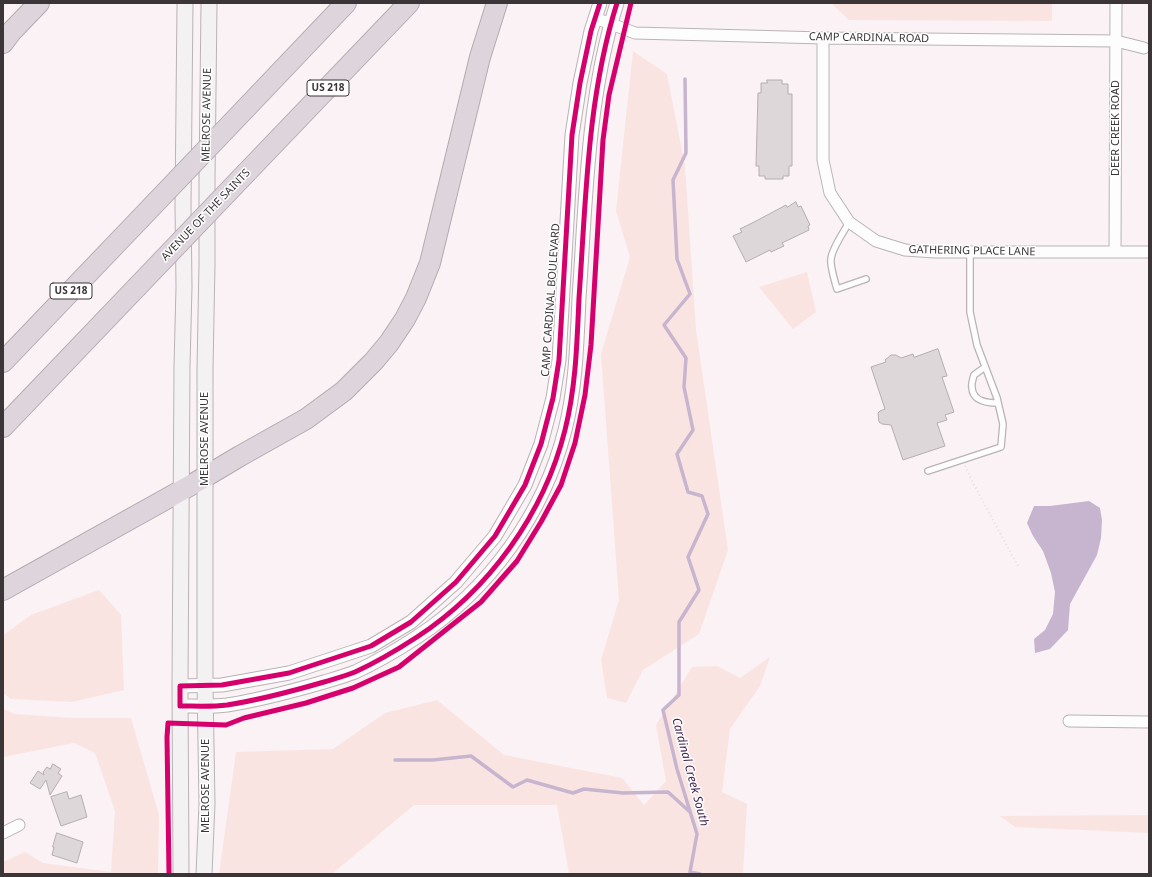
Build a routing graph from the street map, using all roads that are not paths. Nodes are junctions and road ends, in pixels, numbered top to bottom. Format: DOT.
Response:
graph roads {
  1 [pos="39,3"];
  2 [pos="185,3"];
  3 [pos="209,3"];
  4 [pos="346,3"];
  5 [pos="409,3"];
  6 [pos="497,3"];
  7 [pos="600,3"];
  8 [pos="617,3"];
  9 [pos="1116,3"];
  10 [pos="595,18"];
  11 [pos="611,24"];
  12 [pos="823,38"];
  13 [pos="1116,41"];
  14 [pos="3,43"];
  15 [pos="1144,48"];
  16 [pos="849,222"];
  17 [pos="970,252"];
  18 [pos="1115,252"];
  19 [pos="1149,252"];
  20 [pos="866,279"];
  21 [pos="3,362"];
  22 [pos="986,367"];
  23 [pos="998,403"];
  24 [pos="3,427"];
  25 [pos="928,471"];
  26 [pos="205,478"];
  27 [pos="181,491"];
  28 [pos="3,590"];
  29 [pos="180,686"];
  30 [pos="204,686"];
  31 [pos="180,706"];
  32 [pos="204,706"];
  33 [pos="1069,721"];
  34 [pos="1149,722"];
  35 [pos="19,825"];
  36 [pos="3,833"];
  37 [pos="181,874"];
  38 [pos="204,874"];
  1 -- 14 [label="highway"];
  2 -- 27 [label="main road, MELROSE AVENUE"];
  3 -- 26 [label="main road, MELROSE AVENUE"];
  4 -- 21 [label="highway, US 218, bridge"];
  5 -- 24 [label="highway, AVENUE OF THE SAINTS / US 218, bridge"];
  6 -- 26 [label="highway"];
  7 -- 10 [label="street, CAMP CARDINAL BOULEVARD"];
  8 -- 11 [label="street"];
  9 -- 13 [label="street, DEER CREEK ROAD"];
  10 -- 11 [label="street, CAMP CARDINAL ROAD"];
  10 -- 30 [label="street, CAMP CARDINAL BOULEVARD"];
  11 -- 12 [label="street, CAMP CARDINAL ROAD"];
  11 -- 32 [label="street"];
  12 -- 13 [label="street, CAMP CARDINAL ROAD"];
  12 -- 16 [label="street, GATHERING PLACE LANE"];
  13 -- 15 [label="street, CAMP CARDINAL ROAD"];
  13 -- 18 [label="street, DEER CREEK ROAD"];
  16 -- 17 [label="street, GATHERING PLACE LANE"];
  16 -- 20 [label="lane"];
  17 -- 18 [label="street, GATHERING PLACE LANE"];
  17 -- 22 [label="lane"];
  18 -- 19 [label="street, GATHERING PLACE LANE"];
  22 -- 23 [label="lane"];
  22 -- 23 [label="lane"];
  23 -- 25 [label="lane"];
  26 -- 27 [label="highway"];
  26 -- 30 [label="main road, MELROSE AVENUE"];
  27 -- 28 [label="highway"];
  27 -- 29 [label="main road, MELROSE AVENUE"];
  29 -- 30 [label="street, CAMP CARDINAL BOULEVARD"];
  29 -- 31 [label="main road, MELROSE AVENUE"];
  30 -- 32 [label="main road, MELROSE AVENUE"];
  31 -- 32 [label="street"];
  31 -- 37 [label="main road, MELROSE AVENUE"];
  32 -- 38 [label="main road, MELROSE AVENUE"];
  33 -- 34 [label="street"];
  35 -- 36 [label="street"];
}
